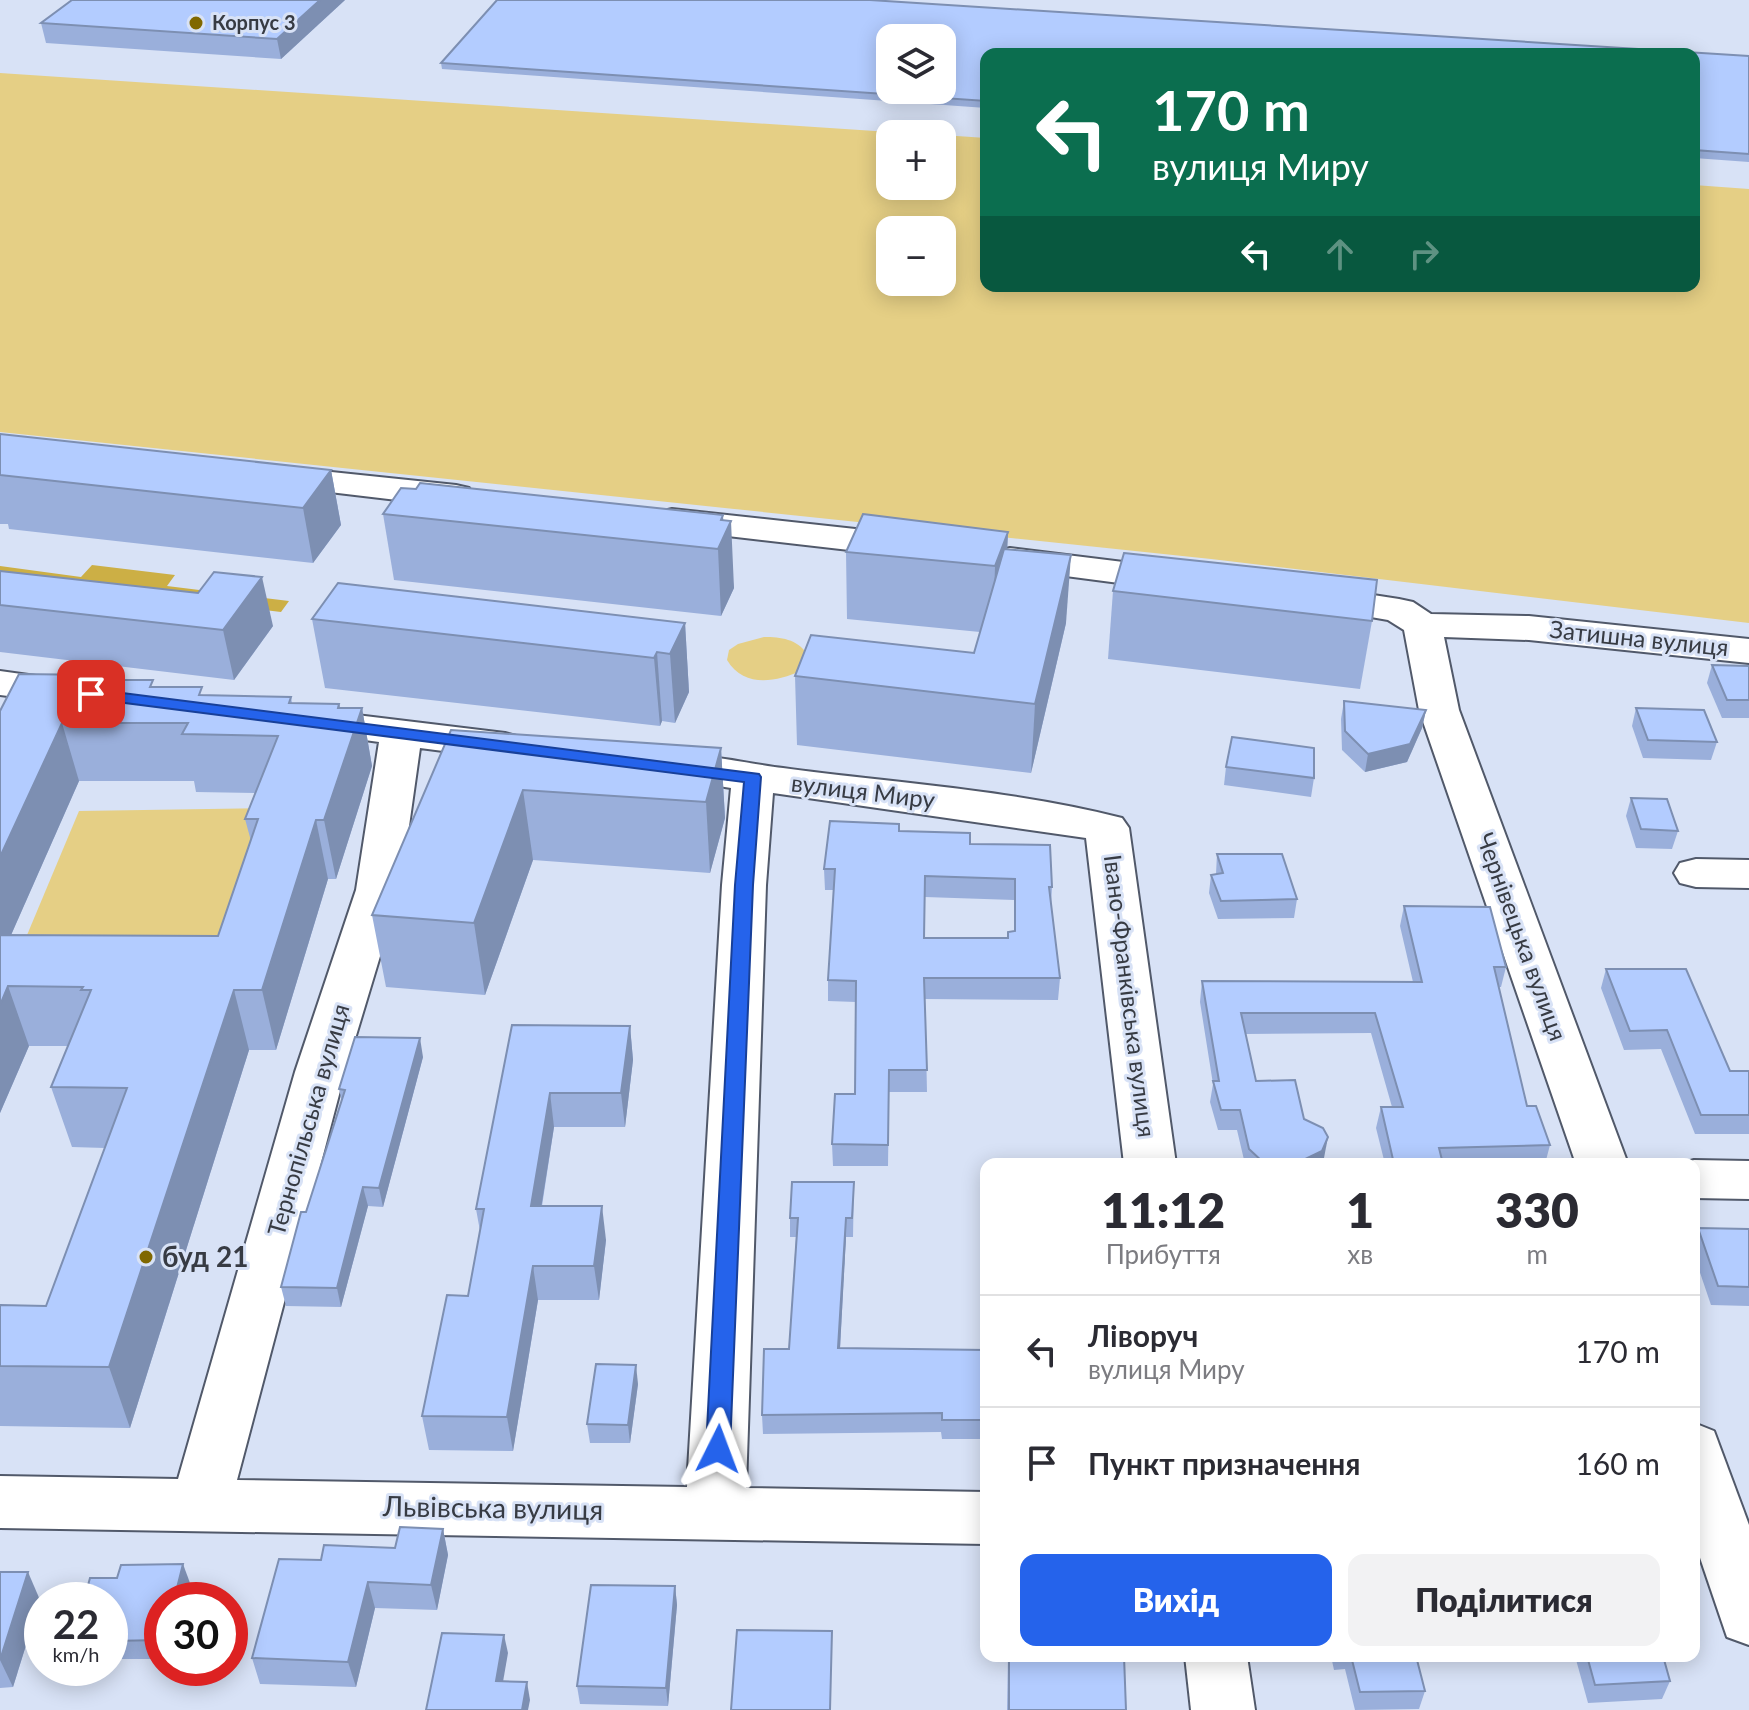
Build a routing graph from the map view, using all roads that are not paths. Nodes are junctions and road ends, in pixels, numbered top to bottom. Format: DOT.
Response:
graph roads {
  1 [pos="244,474"];
  2 [pos="482,499"];
  3 [pos="638,516"];
  4 [pos="1213,584"];
  5 [pos="1276,592"];
  6 [pos="1422,625"];
  7 [pos="1749,651"];
  8 [pos="2,687"];
  9 [pos="113,697"];
  10 [pos="276,717"];
  11 [pos="401,733"];
  12 [pos="537,750"];
  13 [pos="628,762"];
  14 [pos="753,777"];
  15 [pos="1107,828"];
  16 [pos="1696,873"];
  17 [pos="1749,874"];
  18 [pos="1149,1158"];
  19 [pos="1600,1158"];
  20 [pos="1700,1179"];
  21 [pos="1749,1180"];
  22 [pos="1700,1465"];
  23 [pos="0,1502"];
  24 [pos="201,1504"];
  25 [pos="715,1512"];
  26 [pos="980,1518"];
  27 [pos="1746,1598"];
  28 [pos="1217,1662"];
  29 [pos="1223,1710"];
  1 -- 2 [label="street"];
  3 -- 4 [label="street"];
  5 -- 6 [label="street"];
  6 -- 7 [label="street, Затишна вулиця"];
  6 -- 19 [label="street, Чернівецька вулиця"];
  8 -- 9 [label="street"];
  10 -- 11 [label="street"];
  11 -- 12 [label="street"];
  11 -- 24 [label="street, Тернопільська вулиця"];
  13 -- 14 [label="street, вулиця Миру"];
  14 -- 15 [label="street, вулиця Миру"];
  14 -- 25 [label="street"];
  15 -- 18 [label="street, Івано-Франківська вулиця"];
  16 -- 17 [label="street"];
  20 -- 21 [label="street"];
  22 -- 27 [label="street"];
  23 -- 24 [label="street, Львівська вулиця"];
  24 -- 25 [label="street, Львівська вулиця"];
  25 -- 26 [label="street, Львівська вулиця"];
  28 -- 29 [label="street"];
}
